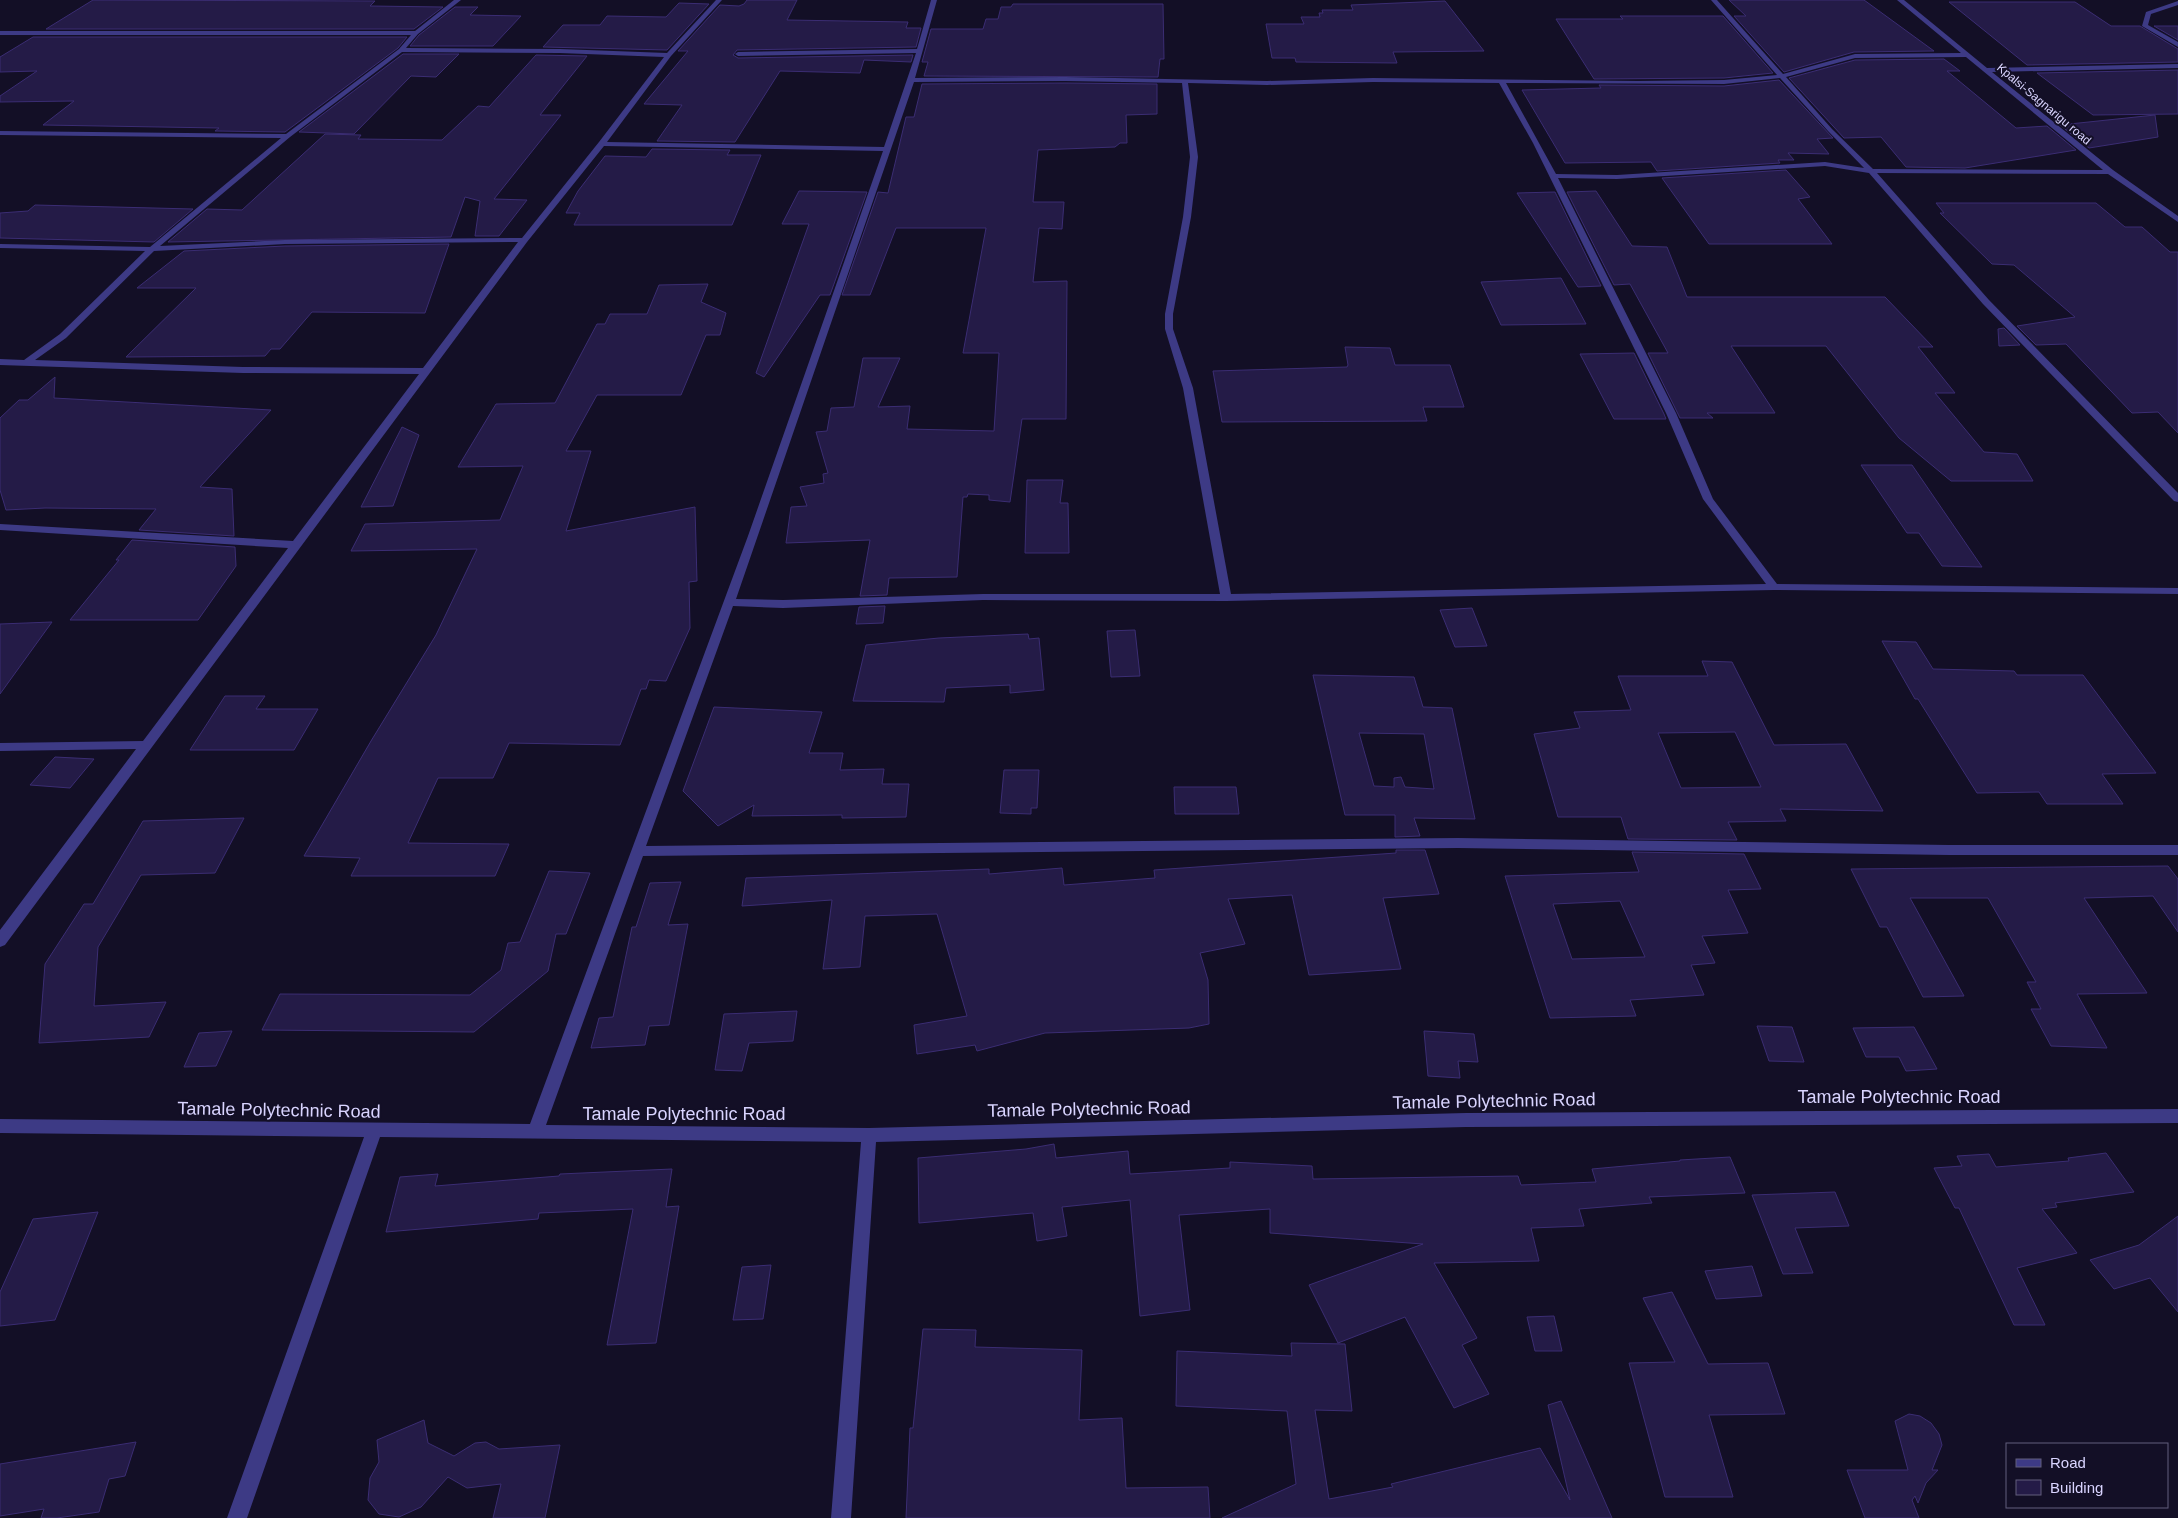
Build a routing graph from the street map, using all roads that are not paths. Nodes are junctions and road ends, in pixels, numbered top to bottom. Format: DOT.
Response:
graph roads {
  1 [pos="458,0"];
  2 [pos="719,0"];
  3 [pos="934,0"];
  4 [pos="1714,0"];
  5 [pos="1900,0"];
  6 [pos="2178,3"];
  7 [pos="0,33"];
  8 [pos="416,33"];
  9 [pos="2178,45"];
  10 [pos="401,50"];
  11 [pos="918,51"];
  12 [pos="738,54"];
  13 [pos="669,55"];
  14 [pos="1968,55"];
  15 [pos="2178,66"];
  16 [pos="1986,70"];
  17 [pos="1782,76"];
  18 [pos="911,80"];
  19 [pos="1185,82"];
  20 [pos="1502,83"];
  21 [pos="0,132"];
  22 [pos="288,136"];
  23 [pos="602,144"];
  24 [pos="886,149"];
  25 [pos="1871,171"];
  26 [pos="2110,172"];
  27 [pos="1554,176"];
  28 [pos="2178,220"];
  29 [pos="524,240"];
  30 [pos="0,246"];
  31 [pos="152,249"];
  32 [pos="0,362"];
  33 [pos="27,362"];
  34 [pos="427,371"];
  35 [pos="2178,499"];
  36 [pos="0,527"];
  37 [pos="298,545"];
  38 [pos="1774,587"];
  39 [pos="2178,591"];
  40 [pos="1226,598"];
  41 [pos="729,602"];
  42 [pos="145,746"];
  43 [pos="0,747"];
  44 [pos="2178,850"];
  45 [pos="638,851"];
  46 [pos="0,941"];
  47 [pos="2178,1116"];
  48 [pos="0,1126"];
  49 [pos="374,1131"];
  50 [pos="535,1133"];
  51 [pos="870,1135"];
  52 [pos="237,1518"];
  53 [pos="841,1518"];
  1 -- 8 [label="street"];
  2 -- 13 [label="street"];
  3 -- 11 [label="street"];
  4 -- 17 [label="street"];
  5 -- 14 [label="street, Kpalsi-Sagnarigu road"];
  6 -- 9 [label="street"];
  7 -- 8 [label="street"];
  8 -- 10 [label="street"];
  10 -- 13 [label="street"];
  10 -- 22 [label="street"];
  11 -- 12 [label="street"];
  11 -- 18 [label="street"];
  13 -- 23 [label="street"];
  14 -- 16 [label="street, Kpalsi-Sagnarigu road"];
  14 -- 17 [label="street"];
  15 -- 16 [label="street"];
  16 -- 26 [label="street, Kpalsi-Sagnarigu road"];
  17 -- 20 [label="street"];
  17 -- 25 [label="street"];
  18 -- 19 [label="street"];
  18 -- 24 [label="street"];
  19 -- 20 [label="street"];
  19 -- 40 [label="street"];
  20 -- 27 [label="street"];
  21 -- 22 [label="street"];
  22 -- 31 [label="street"];
  23 -- 24 [label="street"];
  23 -- 29 [label="street"];
  24 -- 41 [label="street"];
  25 -- 26 [label="street"];
  25 -- 27 [label="street"];
  25 -- 35 [label="street"];
  26 -- 28 [label="street, Kpalsi-Sagnarigu road"];
  27 -- 38 [label="street"];
  29 -- 31 [label="street"];
  29 -- 34 [label="street"];
  30 -- 31 [label="street"];
  31 -- 33 [label="street"];
  32 -- 33 [label="street"];
  33 -- 34 [label="street"];
  34 -- 37 [label="street"];
  36 -- 37 [label="street"];
  37 -- 42 [label="street"];
  38 -- 39 [label="street"];
  38 -- 40 [label="street"];
  40 -- 41 [label="street"];
  41 -- 45 [label="street"];
  42 -- 43 [label="street"];
  42 -- 46 [label="street"];
  44 -- 45 [label="street"];
  45 -- 50 [label="street"];
  47 -- 51 [label="street, Tamale Polytechnic Road"];
  48 -- 49 [label="street, Tamale Polytechnic Road"];
  49 -- 50 [label="street, Tamale Polytechnic Road"];
  49 -- 52 [label="street"];
  50 -- 51 [label="street, Tamale Polytechnic Road"];
  51 -- 53 [label="street"];
}
